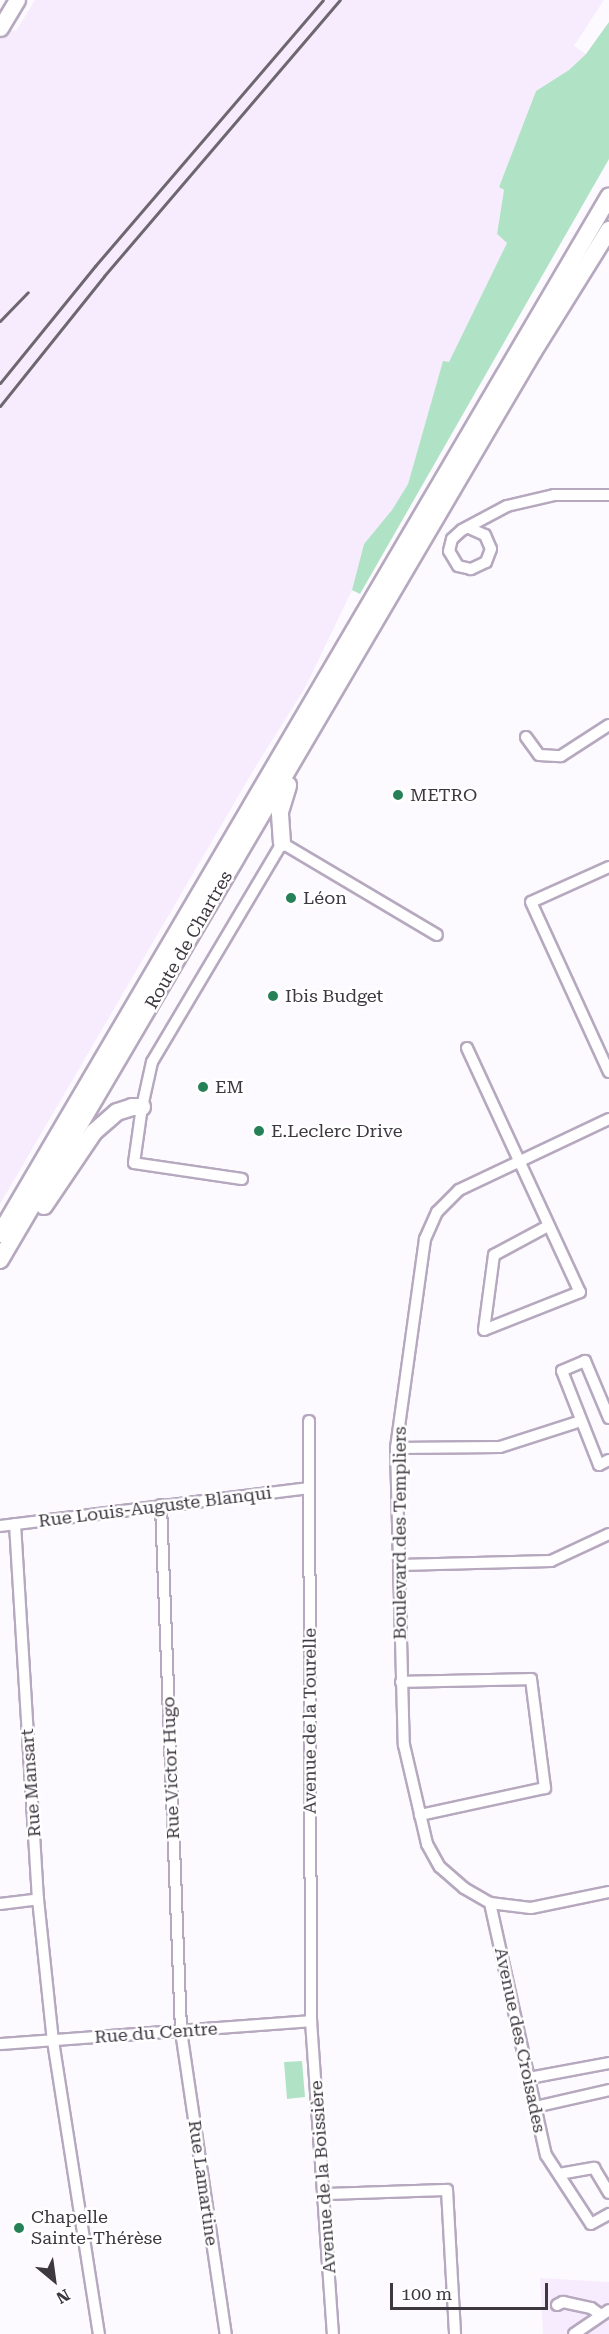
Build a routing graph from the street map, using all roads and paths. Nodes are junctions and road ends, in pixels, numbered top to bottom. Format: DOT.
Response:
graph roads {
  1 [pos="17,0"];
  2 [pos="2,21"];
  3 [pos="609,197"];
  4 [pos="609,230"];
  5 [pos="609,495"];
  6 [pos="469,528"];
  7 [pos="370,619"];
  8 [pos="343,680"];
  9 [pos="609,725"];
  10 [pos="526,737"];
  11 [pos="282,843"];
  12 [pos="609,867"];
  13 [pos="437,935"];
  14 [pos="466,1048"];
  15 [pos="609,1072"];
  16 [pos="141,1107"];
  17 [pos="609,1119"];
  18 [pos="519,1160"];
  19 [pos="242,1179"];
  20 [pos="548,1226"];
  21 [pos="0,1234"];
  22 [pos="2,1257"];
  23 [pos="609,1418"];
  24 [pos="309,1421"];
  25 [pos="581,1421"];
  26 [pos="396,1448"];
  27 [pos="609,1460"];
  28 [pos="309,1488"];
  29 [pos="161,1505"];
  30 [pos="15,1524"];
  31 [pos="0,1526"];
  32 [pos="608,1538"];
  33 [pos="400,1565"];
  34 [pos="401,1682"];
  35 [pos="420,1815"];
  36 [pos="609,1892"];
  37 [pos="38,1899"];
  38 [pos="490,1903"];
  39 [pos="0,1904"];
  40 [pos="311,2021"];
  41 [pos="181,2031"];
  42 [pos="53,2041"];
  43 [pos="0,2044"];
  44 [pos="609,2063"];
  45 [pos="529,2078"];
  46 [pos="609,2090"];
  47 [pos="535,2107"];
  48 [pos="559,2174"];
  49 [pos="609,2193"];
  50 [pos="325,2194"];
  51 [pos="609,2214"];
  52 [pos="557,2305"];
  53 [pos="605,2313"];
  54 [pos="99,2334"];
  55 [pos="226,2334"];
  56 [pos="333,2334"];
  57 [pos="455,2334"];
  58 [pos="574,2334"];
  1 -- 2 [label="street"];
  3 -- 7 [label="main road"];
  4 -- 7 [label="main road"];
  5 -- 6 [label="street"];
  7 -- 8 [label="main road, Route de Chartres"];
  7 -- 21 [label="main road, Route de Chartres"];
  8 -- 11 [label="main road"];
  8 -- 22 [label="main road, Route de Chartres"];
  9 -- 10 [label="street"];
  11 -- 13 [label="street"];
  11 -- 16 [label="street"];
  12 -- 15 [label="street"];
  14 -- 18 [label="street"];
  16 -- 19 [label="street"];
  16 -- 22 [label="main road"];
  17 -- 18 [label="street, Boulevard des Templiers"];
  18 -- 20 [label="street"];
  18 -- 26 [label="street, Boulevard des Templiers"];
  20 -- 20 [label="street"];
  23 -- 25 [label="street"];
  24 -- 28 [label="street, Avenue de la Tourelle"];
  25 -- 26 [label="street"];
  25 -- 27 [label="street"];
  26 -- 33 [label="street, Boulevard des Templiers"];
  28 -- 29 [label="street, Rue Louis-Auguste Blanqui"];
  28 -- 40 [label="street, Avenue de la Tourelle"];
  29 -- 30 [label="street, Rue Louis-Auguste Blanqui"];
  29 -- 41 [label="street, Rue Victor Hugo"];
  30 -- 31 [label="street, Rue Louis-Auguste Blanqui"];
  30 -- 37 [label="street, Rue Mansart"];
  32 -- 33 [label="street"];
  33 -- 34 [label="street, Boulevard des Templiers"];
  34 -- 35 [label="street, Boulevard des Templiers"];
  34 -- 35 [label="street"];
  35 -- 38 [label="street, Boulevard des Templiers"];
  36 -- 38 [label="street, Boulevard des Templiers"];
  37 -- 39 [label="street"];
  37 -- 42 [label="street, Rue Mansart"];
  38 -- 45 [label="street, Avenue des Croisades"];
  40 -- 41 [label="street, Rue du Centre"];
  40 -- 50 [label="street, Avenue de la Boissière"];
  41 -- 42 [label="street, Rue du Centre"];
  41 -- 55 [label="street, Rue Lamartine"];
  42 -- 43 [label="street, Rue du Centre"];
  42 -- 54 [label="street, Rue Mansart"];
  44 -- 45 [label="street"];
  45 -- 47 [label="street, Avenue des Croisades"];
  46 -- 47 [label="street"];
  47 -- 48 [label="street, Avenue des Croisades"];
  48 -- 49 [label="street"];
  48 -- 51 [label="street, Avenue des Croisades"];
  50 -- 56 [label="street, Avenue de la Boissière"];
  50 -- 57 [label="street"];
  52 -- 53 [label="street"];
  53 -- 58 [label="street"];
}
